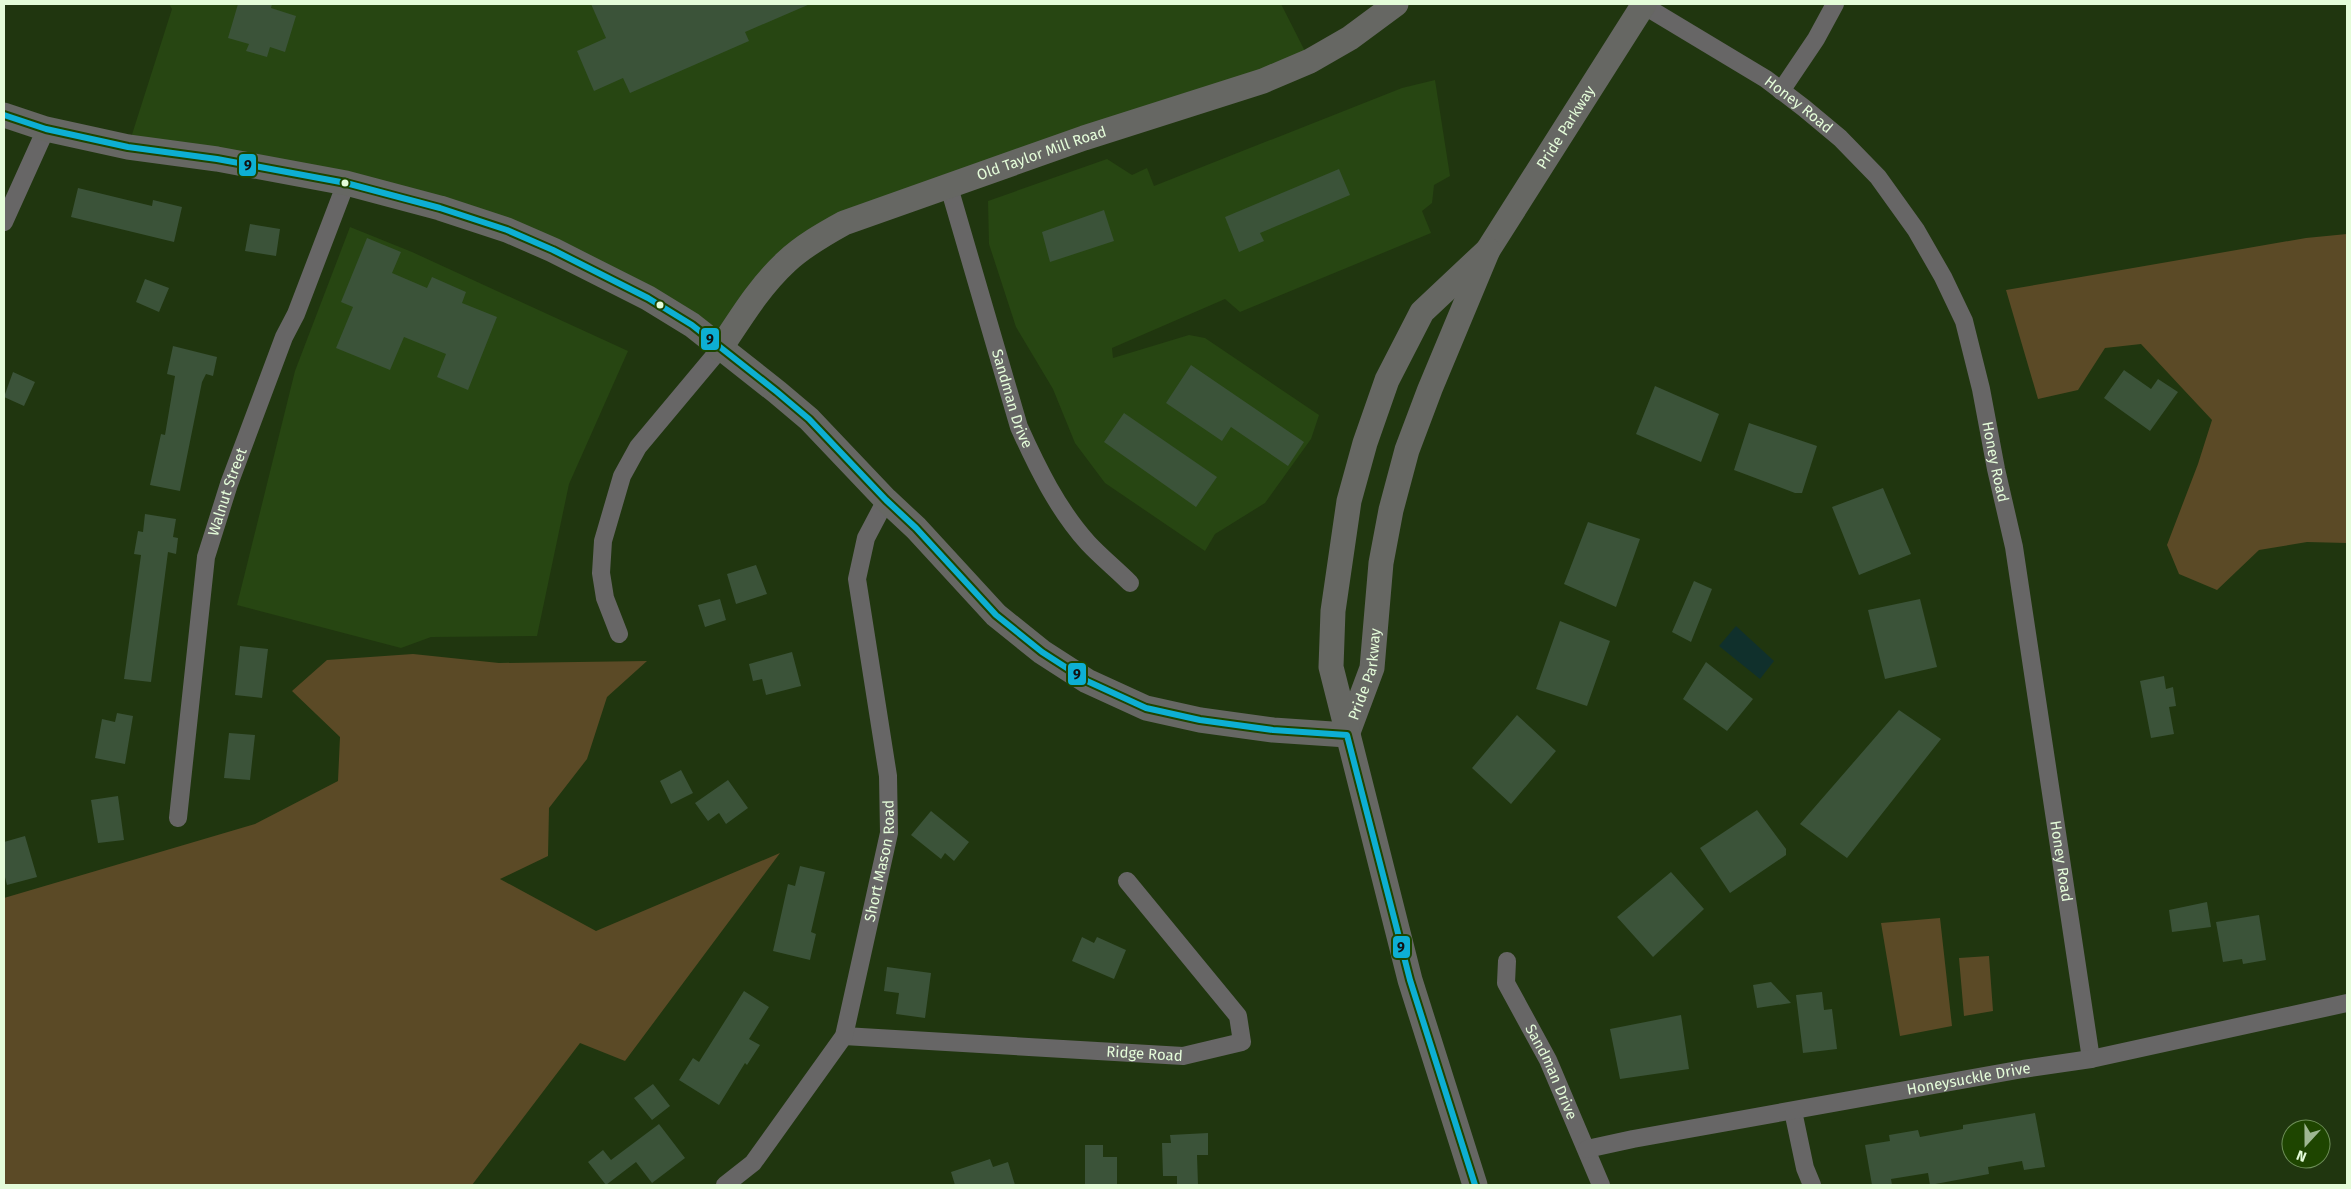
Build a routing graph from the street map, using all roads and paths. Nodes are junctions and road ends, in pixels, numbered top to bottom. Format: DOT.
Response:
graph roads {
  1 [pos="1396,4"];
  2 [pos="1643,4"];
  3 [pos="1835,4"];
  4 [pos="1781,91"];
  5 [pos="4,116"];
  6 [pos="46,129"];
  7 [pos="346,183"];
  8 [pos="949,187"];
  9 [pos="4,222"];
  10 [pos="1488,250"];
  11 [pos="720,349"];
  12 [pos="886,500"];
  13 [pos="1130,583"];
  14 [pos="619,634"];
  15 [pos="1347,735"];
  16 [pos="178,818"];
  17 [pos="1126,881"];
  18 [pos="1507,961"];
  19 [pos="2347,1003"];
  20 [pos="844,1036"];
  21 [pos="2092,1059"];
  22 [pos="1793,1111"];
  23 [pos="1587,1149"];
  24 [pos="725,1185"];
  25 [pos="1475,1185"];
  26 [pos="1601,1185"];
  27 [pos="1812,1185"];
  1 -- 8 [label="street, Old Taylor Mill Road"];
  2 -- 4 [label="street, Honey Road"];
  2 -- 10 [label="street, Pride Parkway"];
  3 -- 4 [label="street"];
  4 -- 21 [label="street, Honey Road"];
  5 -- 6 [label="street"];
  6 -- 7 [label="street"];
  6 -- 9 [label="street"];
  7 -- 11 [label="street"];
  7 -- 16 [label="street, Walnut Street"];
  8 -- 11 [label="street, Old Taylor Mill Road"];
  8 -- 13 [label="street, Sandman Drive"];
  10 -- 15 [label="street, Pride Parkway"];
  10 -- 15 [label="street, Pride Parkway"];
  11 -- 12 [label="street"];
  11 -- 14 [label="street"];
  12 -- 15 [label="street"];
  12 -- 20 [label="street, Short Mason Road"];
  15 -- 25 [label="street"];
  17 -- 20 [label="street, Ridge Road"];
  18 -- 23 [label="street, Sandman Drive"];
  19 -- 21 [label="street, Honeysuckle Drive"];
  20 -- 24 [label="street, Short Mason Road"];
  21 -- 22 [label="street, Honeysuckle Drive"];
  22 -- 23 [label="street, Honeysuckle Drive"];
  22 -- 27 [label="street"];
  23 -- 26 [label="street, Sandman Drive"];
}
